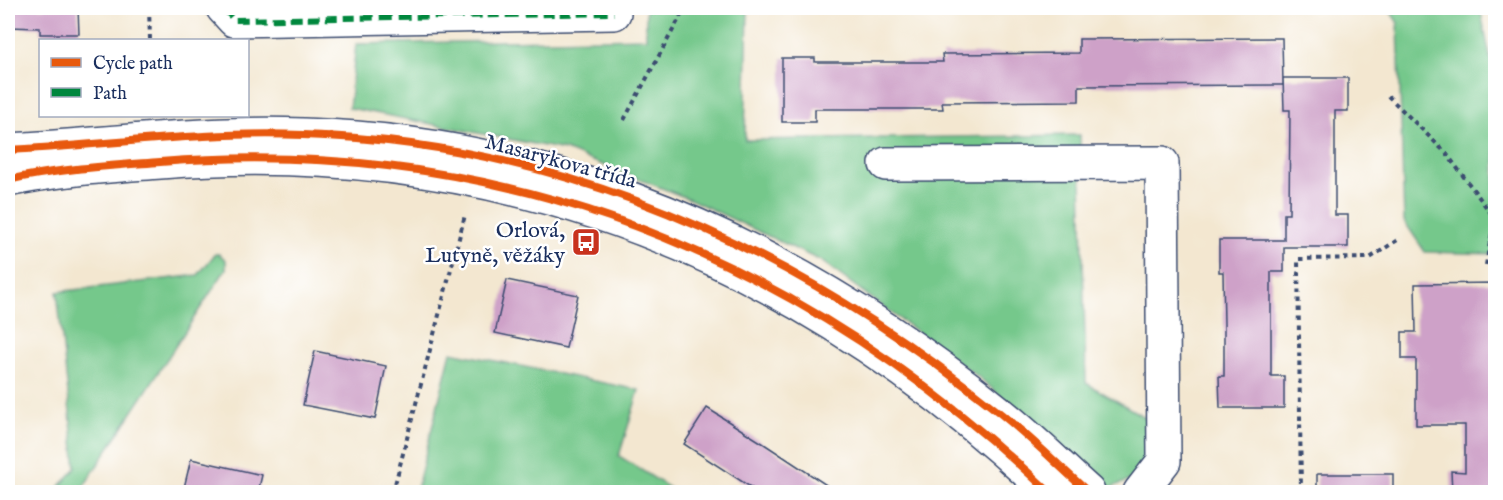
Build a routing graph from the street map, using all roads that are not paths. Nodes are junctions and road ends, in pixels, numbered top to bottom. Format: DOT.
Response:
graph roads {
  1 [pos="223,8"];
  2 [pos="614,13"];
  3 [pos="8,150"];
  4 [pos="886,164"];
  5 [pos="8,180"];
  6 [pos="1049,492"];
  7 [pos="1088,492"];
  8 [pos="1140,492"];
  1 -- 2 [label="street"];
  3 -- 7 [label="street, Masarykova třída"];
  4 -- 8 [label="street"];
  5 -- 6 [label="street, Masarykova třída"];
}
